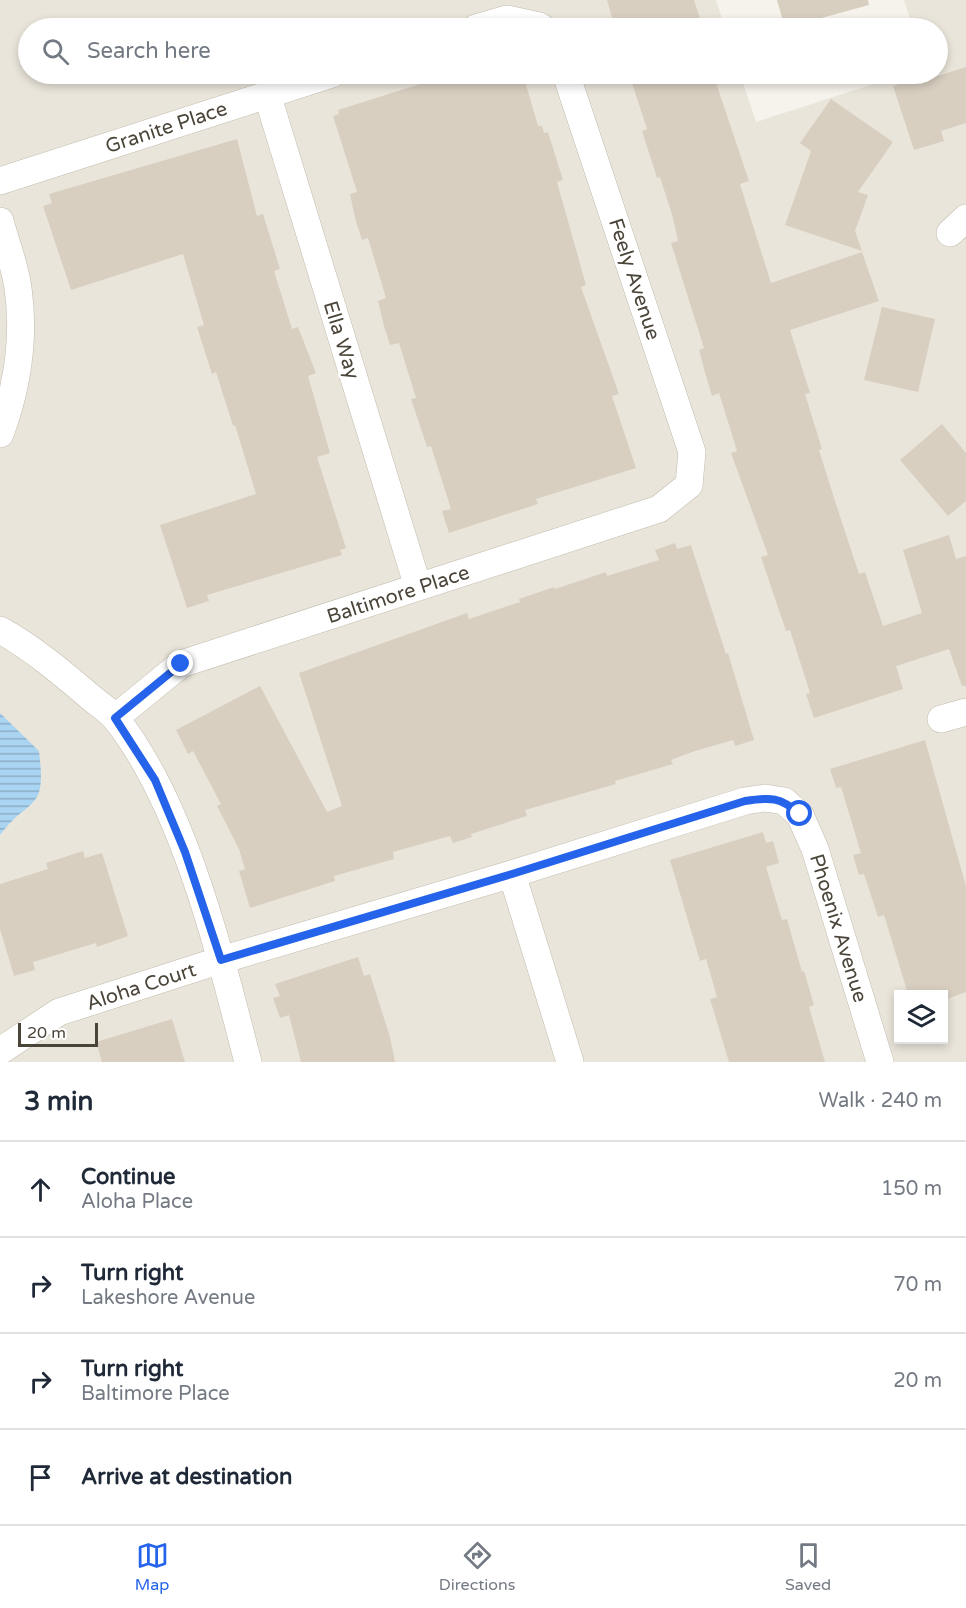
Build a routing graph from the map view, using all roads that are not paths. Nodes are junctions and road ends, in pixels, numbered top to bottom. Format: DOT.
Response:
graph roads {
  1 [pos="300,84"];
  2 [pos="569,84"];
  3 [pos="267,94"];
  4 [pos="0,181"];
  5 [pos="0,221"];
  6 [pos="0,434"];
  7 [pos="689,485"];
  8 [pos="418,587"];
  9 [pos="0,630"];
  10 [pos="115,718"];
  11 [pos="784,801"];
  12 [pos="512,874"];
  13 [pos="221,960"];
  14 [pos="0,1051"];
  15 [pos="249,1062"];
  16 [pos="570,1062"];
  17 [pos="880,1062"];
  1 -- 3 [label="street, Granite Place"];
  2 -- 7 [label="street, Feely Avenue"];
  3 -- 4 [label="street, Granite Place"];
  3 -- 8 [label="street, Ella Way"];
  5 -- 6 [label="street"];
  7 -- 8 [label="street, Baltimore Place"];
  8 -- 10 [label="street, Baltimore Place"];
  9 -- 10 [label="street"];
  10 -- 13 [label="street"];
  11 -- 12 [label="street, Aloha Court"];
  11 -- 17 [label="street, Phoenix Avenue"];
  12 -- 13 [label="street, Aloha Court"];
  12 -- 16 [label="street"];
  13 -- 14 [label="street, Aloha Court"];
  13 -- 15 [label="street"];
}
